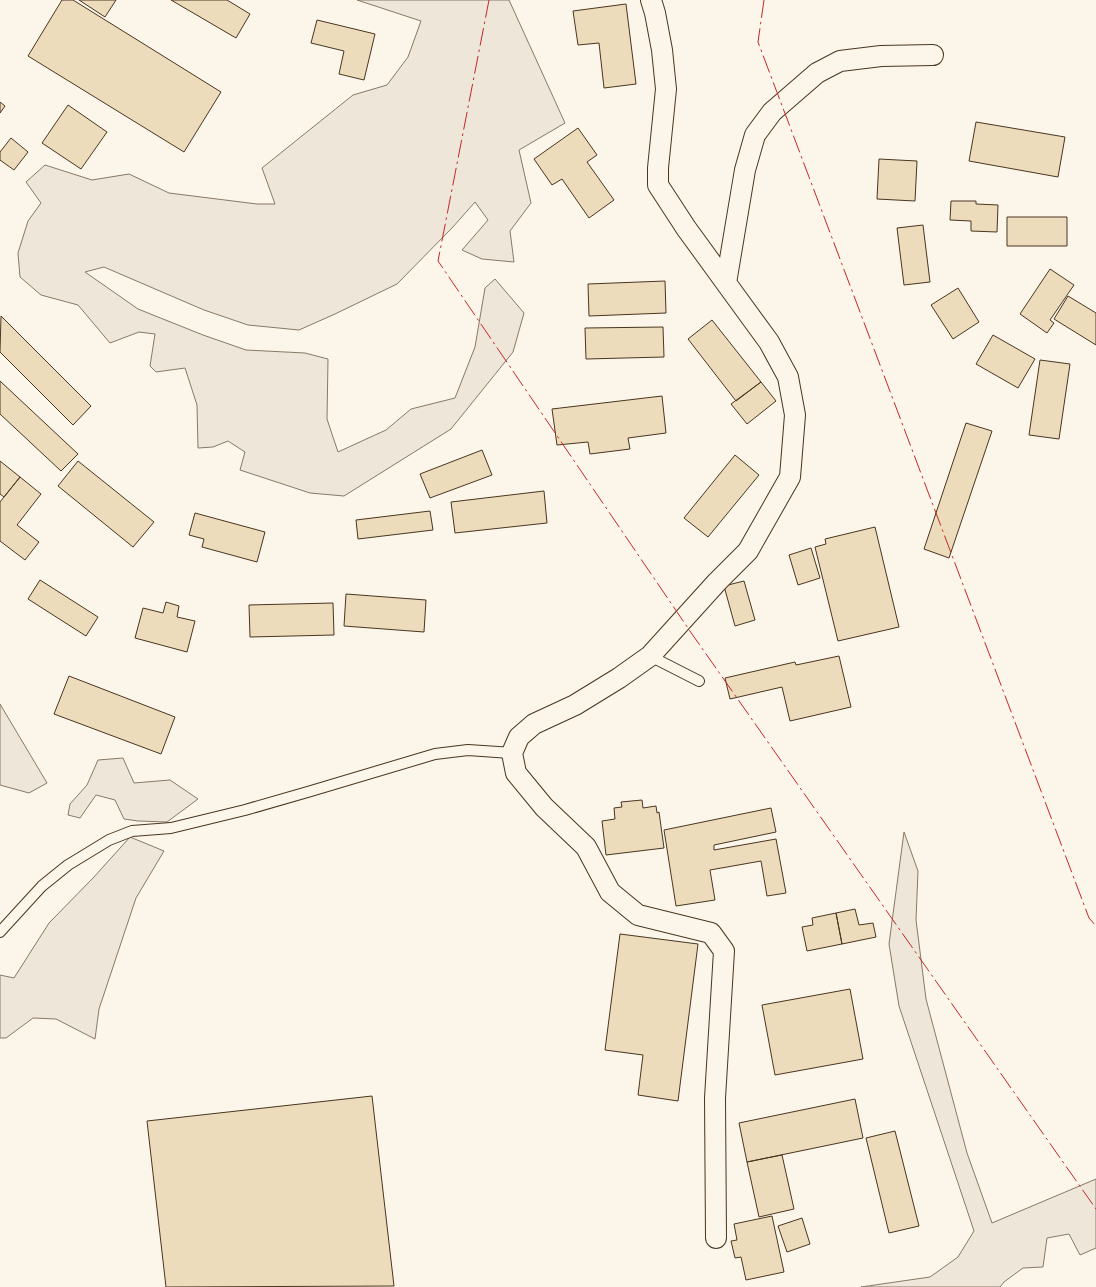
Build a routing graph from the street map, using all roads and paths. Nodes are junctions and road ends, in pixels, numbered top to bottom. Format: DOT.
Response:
graph roads {
  1 [pos="651,0"];
  2 [pos="933,55"];
  3 [pos="726,283"];
  4 [pos="650,656"];
  5 [pos="698,681"];
  6 [pos="512,753"];
  7 [pos="0,932"];
  8 [pos="716,1238"];
  1 -- 3 [label="street"];
  2 -- 3 [label="street"];
  3 -- 4 [label="street"];
  4 -- 5 [label="lane"];
  4 -- 6 [label="street"];
  6 -- 7 [label="lane"];
  6 -- 8 [label="street"];
}
